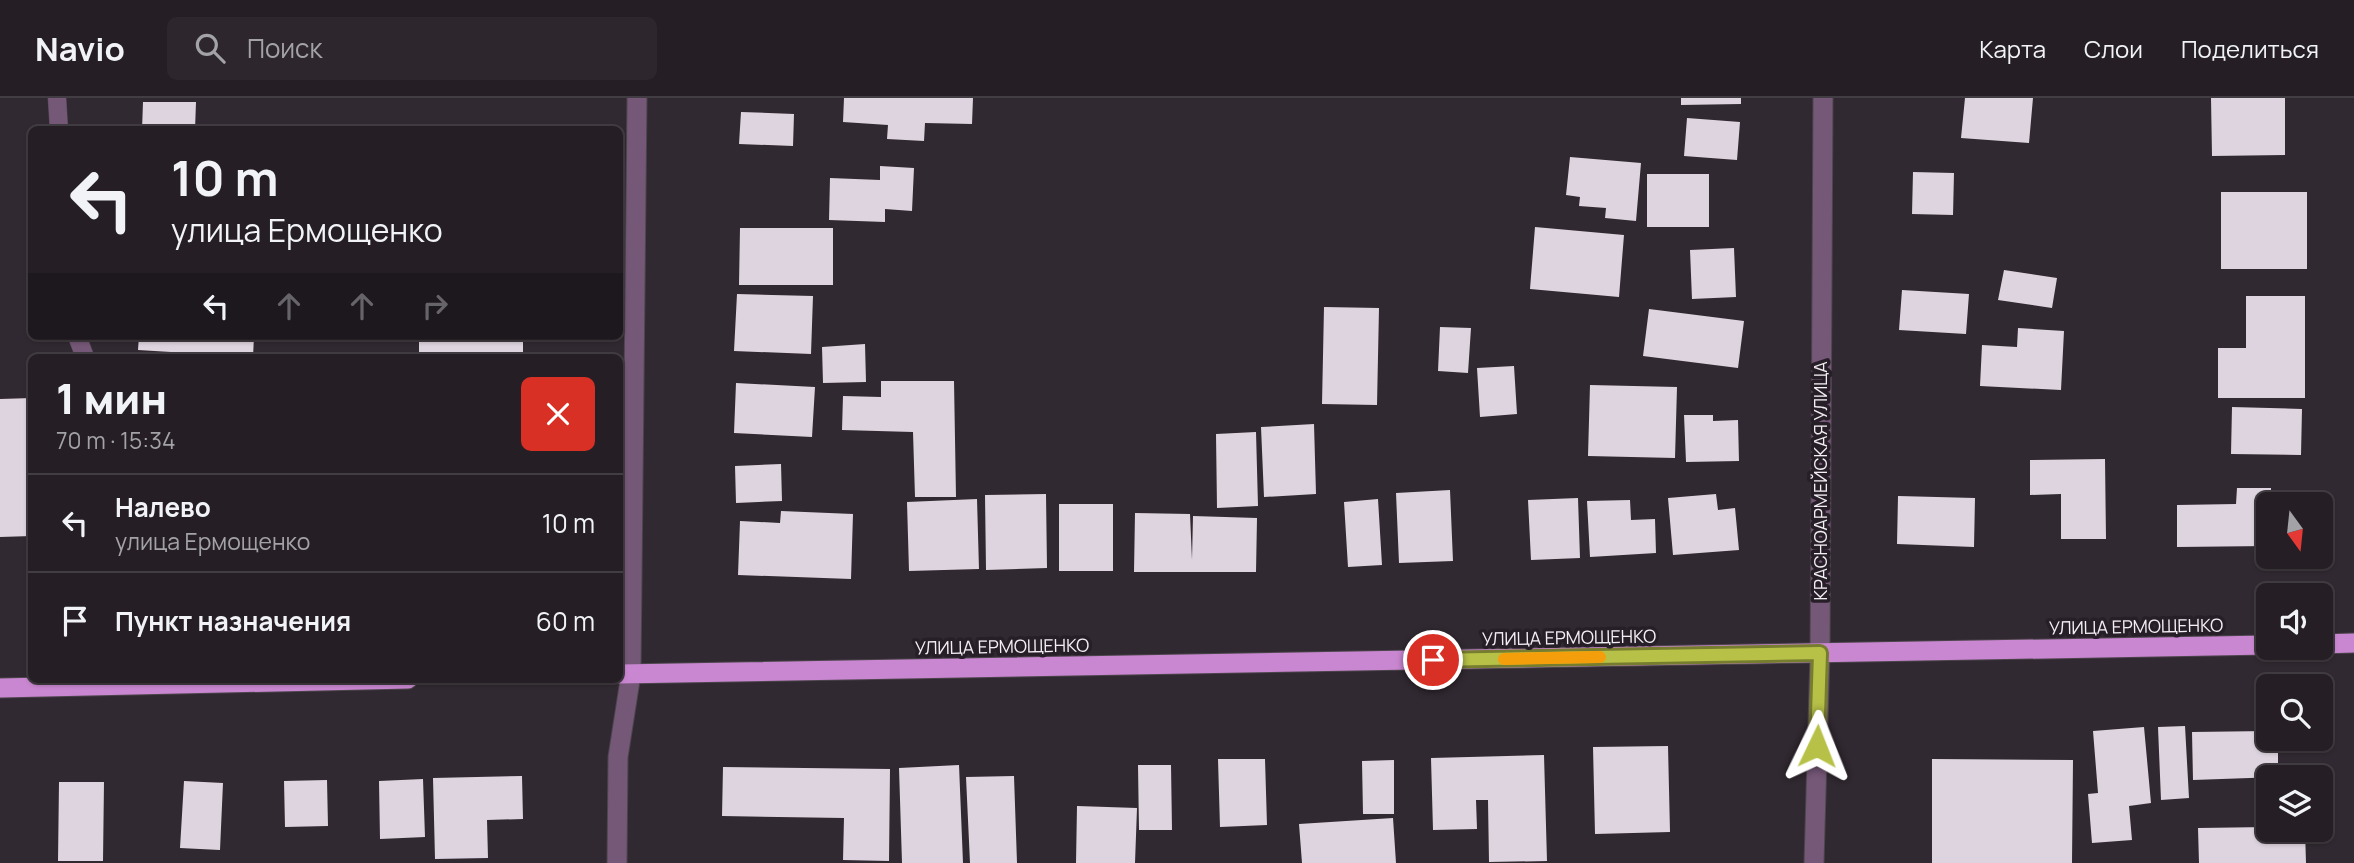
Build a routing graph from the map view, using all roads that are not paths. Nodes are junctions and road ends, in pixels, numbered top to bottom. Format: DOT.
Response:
graph roads {
  1 [pos="57,98"];
  2 [pos="637,98"];
  3 [pos="1823,98"];
  4 [pos="60,126"];
  5 [pos="2354,643"];
  6 [pos="2333,644"];
  7 [pos="2256,645"];
  8 [pos="1820,653"];
  9 [pos="625,674"];
  10 [pos="88,683"];
  11 [pos="0,688"];
  12 [pos="617,863"];
  13 [pos="1814,863"];
  1 -- 4 [label="lane"];
  2 -- 9 [label="street"];
  3 -- 8 [label="street, КРАСНОАРМЕЙСКАЯ УЛИЦА"];
  5 -- 6 [label="highway"];
  7 -- 8 [label="highway, УЛИЦА ЕРМОЩЕНКО"];
  8 -- 9 [label="highway, УЛИЦА ЕРМОЩЕНКО"];
  8 -- 13 [label="street, КРАСНОАРМЕЙСКАЯ УЛИЦА"];
  9 -- 12 [label="street"];
  10 -- 11 [label="highway"];
}
